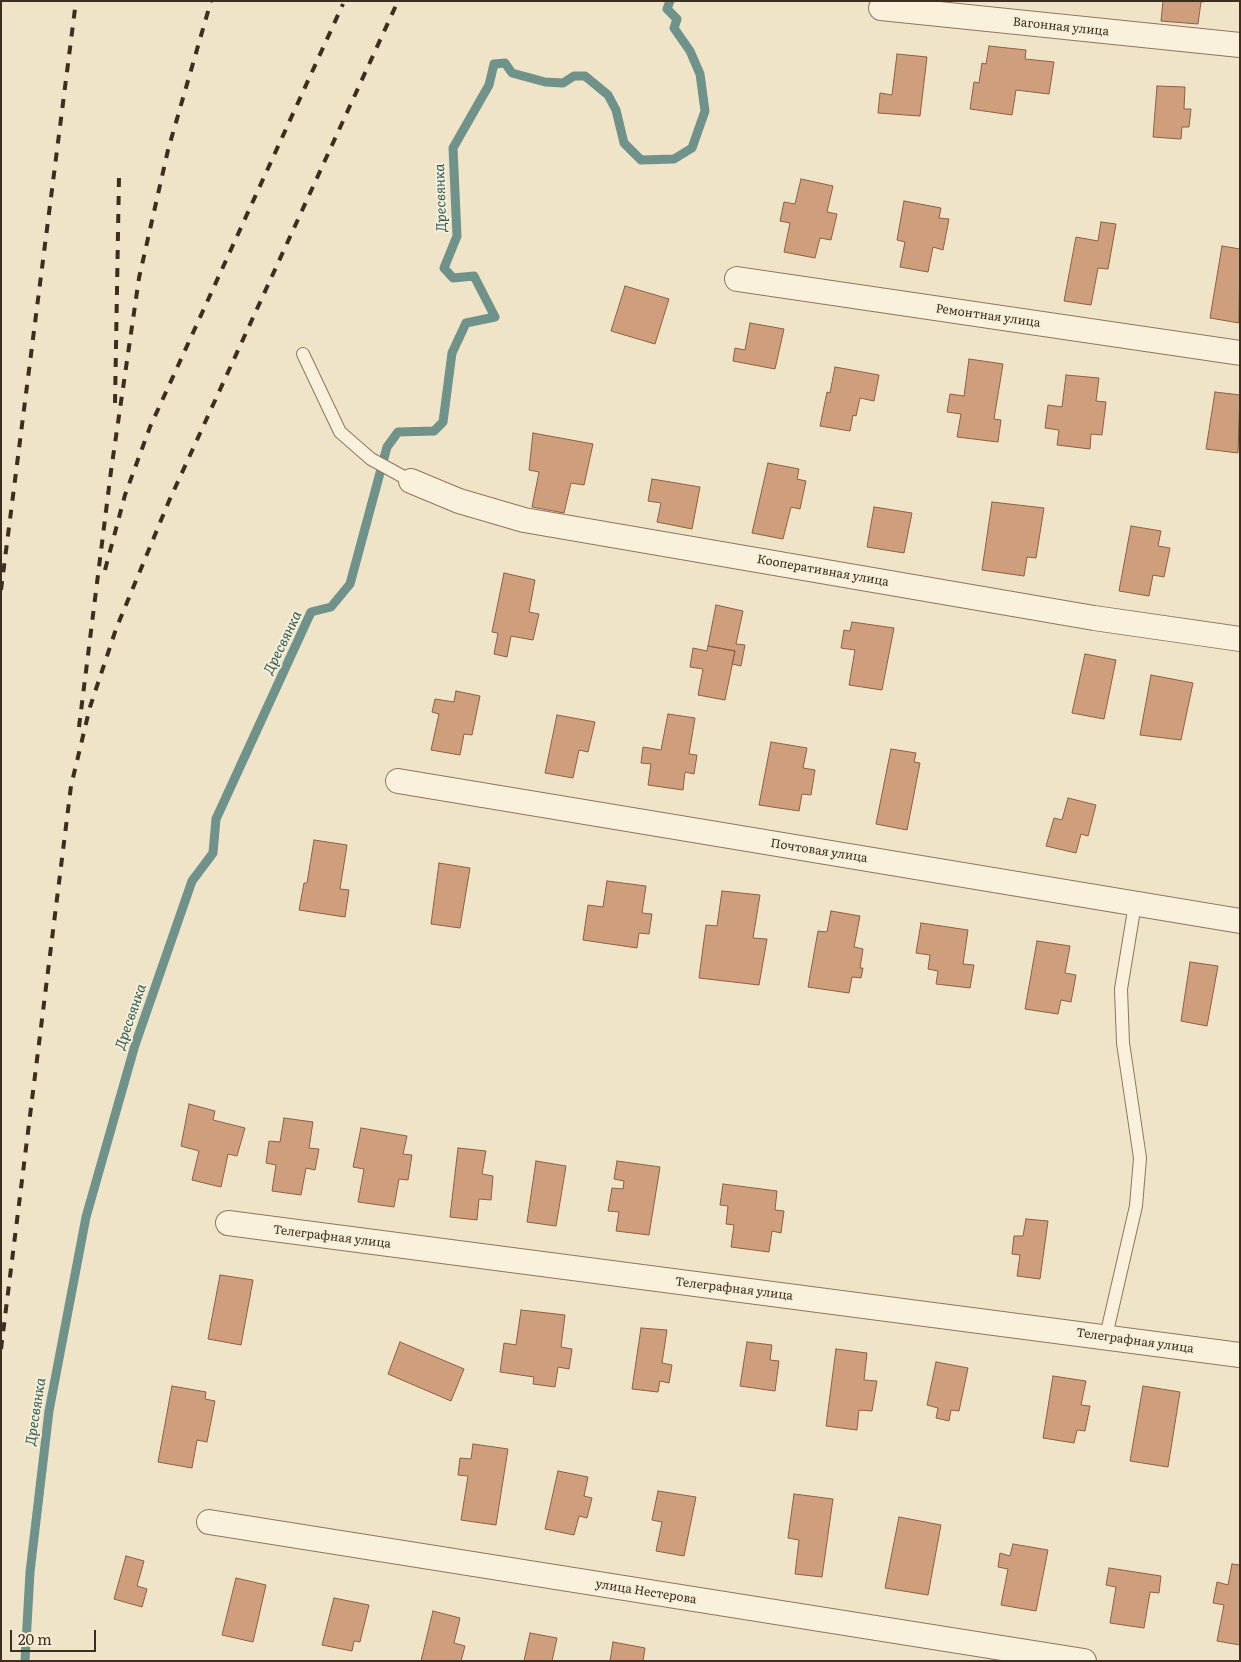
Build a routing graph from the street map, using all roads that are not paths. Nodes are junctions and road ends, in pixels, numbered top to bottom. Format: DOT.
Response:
graph roads {
  1 [pos="881,8"];
  2 [pos="1240,45"];
  3 [pos="737,279"];
  4 [pos="1240,353"];
  5 [pos="303,354"];
  6 [pos="411,481"];
  7 [pos="1240,639"];
  8 [pos="398,781"];
  9 [pos="1135,904"];
  10 [pos="1240,921"];
  11 [pos="228,1223"];
  12 [pos="1106,1336"];
  13 [pos="1240,1356"];
  14 [pos="209,1522"];
  15 [pos="1084,1661"];
  1 -- 2 [label="street, Вагонная улица"];
  3 -- 4 [label="street, Ремонтная улица"];
  5 -- 6 [label="lane"];
  6 -- 7 [label="street, Кооперативная улица"];
  8 -- 9 [label="street, Почтовая улица"];
  9 -- 10 [label="street, Почтовая улица"];
  9 -- 12 [label="lane"];
  11 -- 12 [label="street, Телеграфная улица"];
  12 -- 13 [label="street, Телеграфная улица"];
  14 -- 15 [label="street, улица Нестерова"];
}
